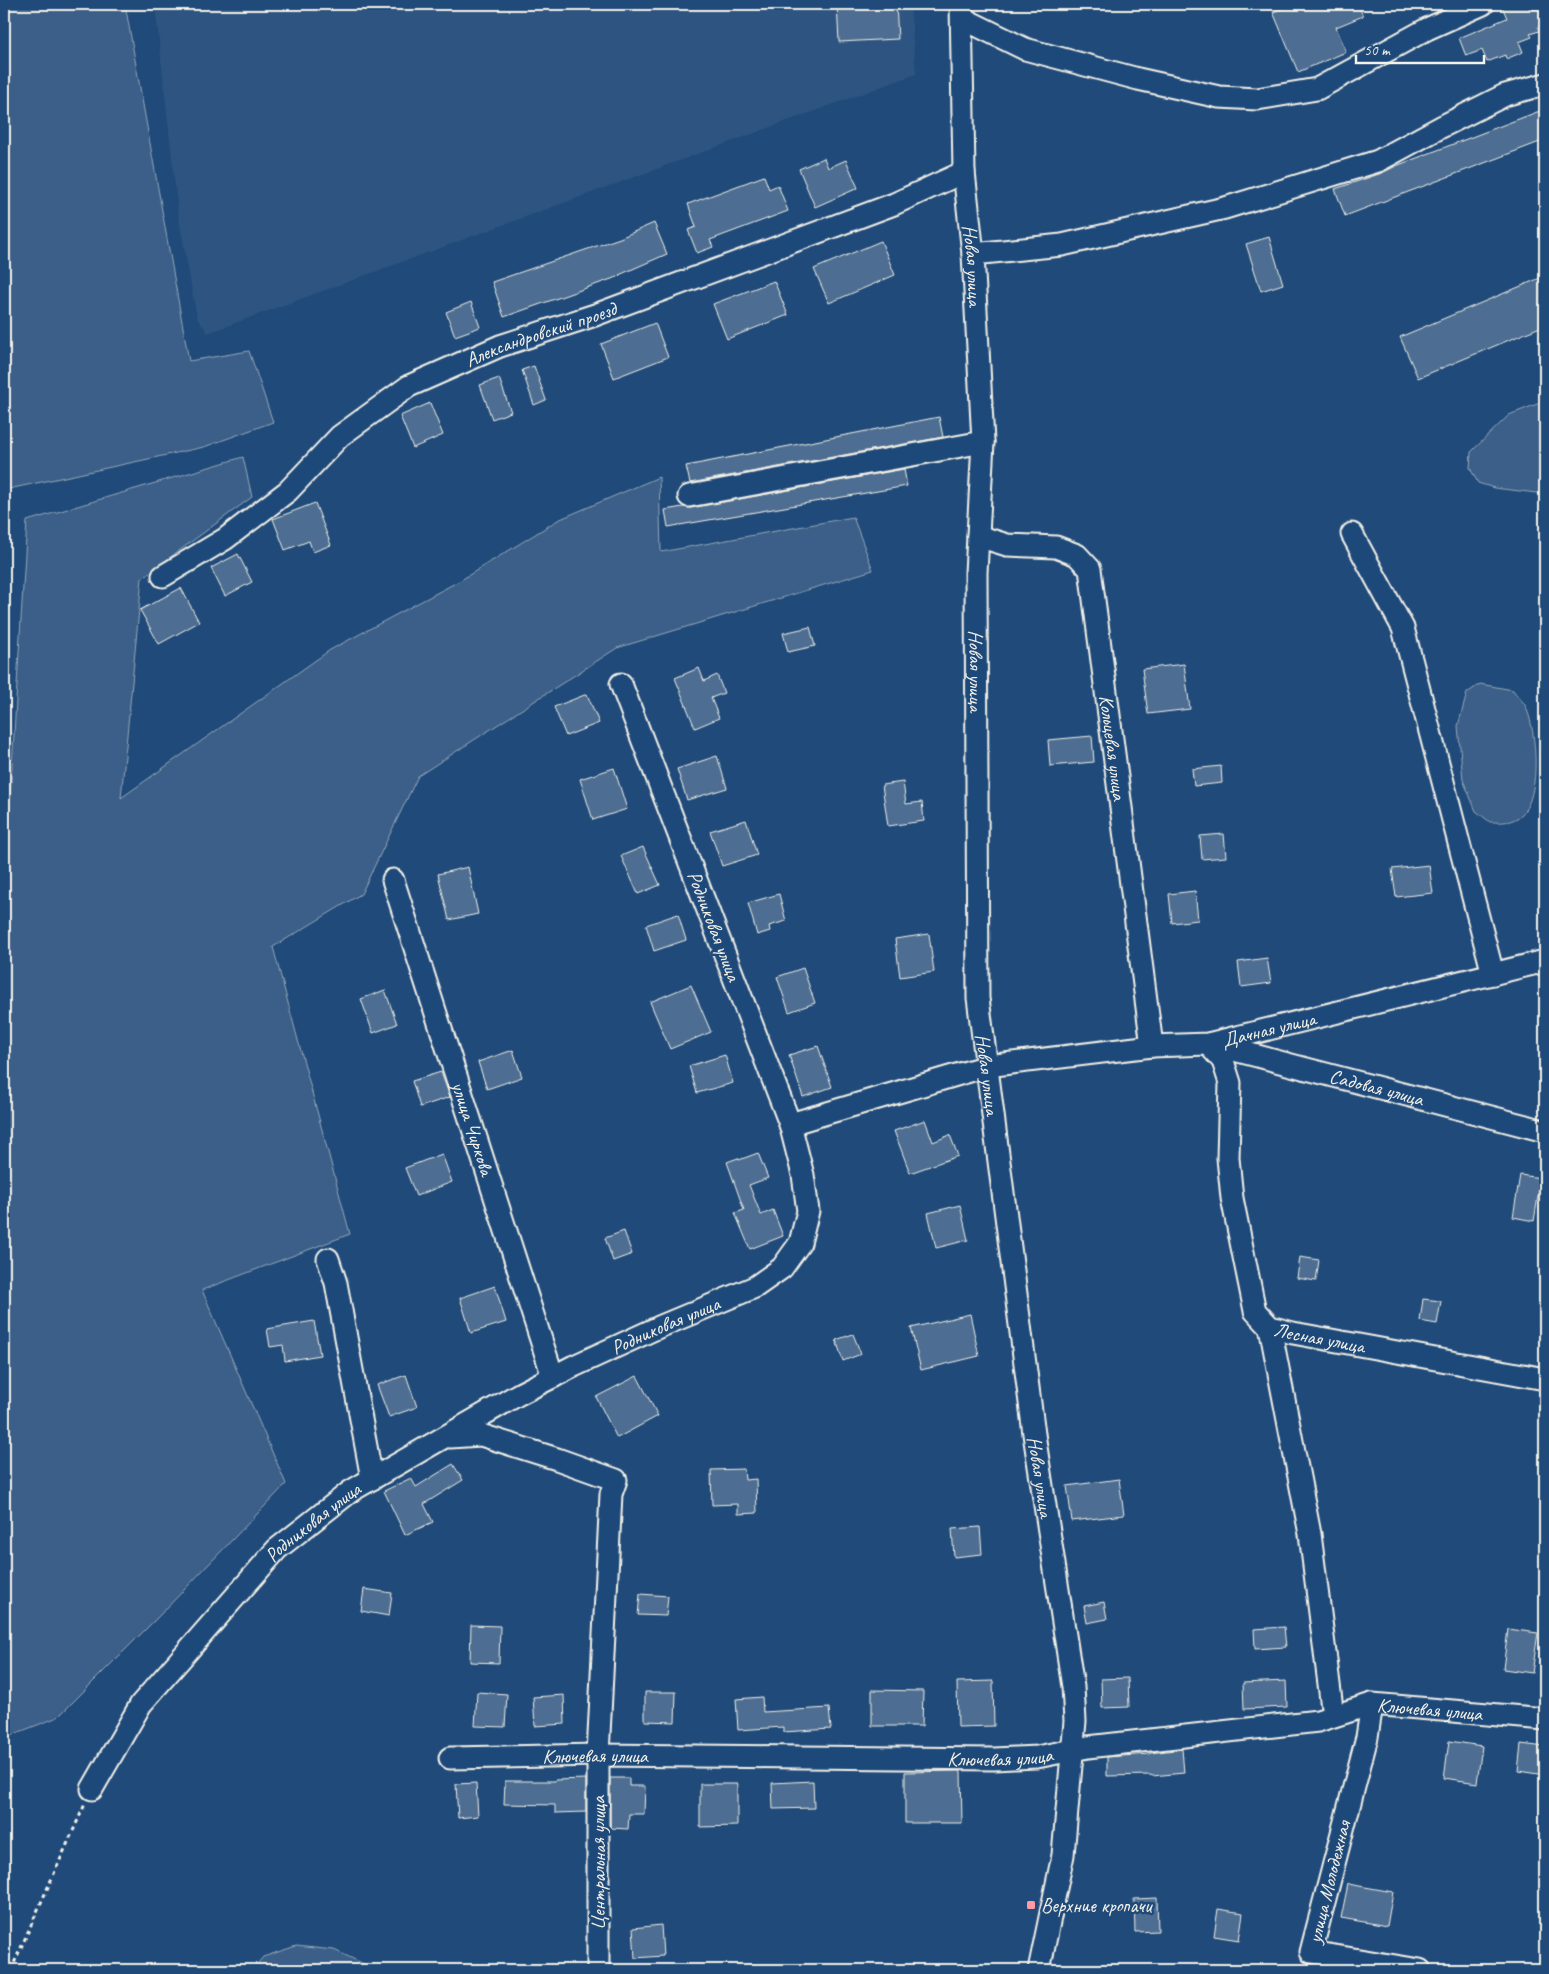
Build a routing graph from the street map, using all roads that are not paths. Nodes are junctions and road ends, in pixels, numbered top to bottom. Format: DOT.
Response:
graph roads {
  1 [pos="1484,4"];
  2 [pos="962,11"];
  3 [pos="1545,84"];
  4 [pos="964,172"];
  5 [pos="973,254"];
  6 [pos="983,442"];
  7 [pos="689,496"];
  8 [pos="1352,534"];
  9 [pos="978,536"];
  10 [pos="162,576"];
  11 [pos="621,684"];
  12 [pos="393,880"];
  13 [pos="1545,961"];
  14 [pos="1493,974"];
  15 [pos="1208,1044"];
  16 [pos="1152,1046"];
  17 [pos="987,1066"];
  18 [pos="790,1124"];
  19 [pos="1545,1131"];
  20 [pos="328,1260"];
  21 [pos="1270,1327"];
  22 [pos="553,1376"];
  23 [pos="1545,1378"];
  24 [pos="444,1437"];
  25 [pos="372,1479"];
  26 [pos="1372,1704"];
  27 [pos="1333,1716"];
  28 [pos="1545,1719"];
  29 [pos="1072,1750"];
  30 [pos="598,1755"];
  31 [pos="450,1758"];
  32 [pos="92,1789"];
  33 [pos="598,1970"];
  34 [pos="1039,1970"];
  35 [pos="1420,1970"];
  1 -- 2 [label="street"];
  2 -- 4 [label="street, Новая улица"];
  3 -- 5 [label="street"];
  4 -- 5 [label="street, Новая улица"];
  4 -- 10 [label="street, Александровский проезд"];
  5 -- 6 [label="street, Новая улица"];
  6 -- 7 [label="street"];
  6 -- 9 [label="street, Новая улица"];
  8 -- 14 [label="street"];
  9 -- 16 [label="street, Кольцевая улица"];
  9 -- 17 [label="street, Новая улица"];
  11 -- 18 [label="street, Родниковая улица"];
  12 -- 22 [label="street, улица Чиркова"];
  13 -- 14 [label="street, Дачная улица"];
  14 -- 15 [label="street, Дачная улица"];
  15 -- 16 [label="street, Дачная улица"];
  15 -- 19 [label="street, Садовая улица"];
  15 -- 21 [label="street, Лесная улица"];
  16 -- 17 [label="street, Дачная улица"];
  17 -- 18 [label="street, Дачная улица"];
  17 -- 29 [label="street, Новая улица"];
  18 -- 22 [label="street, Родниковая улица"];
  20 -- 25 [label="street"];
  21 -- 23 [label="street, Лесная улица"];
  21 -- 27 [label="street"];
  22 -- 24 [label="street, Родниковая улица"];
  24 -- 25 [label="street, Родниковая улица"];
  24 -- 30 [label="street, Центральная улица"];
  25 -- 32 [label="street, Родниковая улица"];
  26 -- 27 [label="street, Ключевая улица"];
  26 -- 28 [label="street, Ключевая улица"];
  26 -- 35 [label="street, улица Молодежная"];
  27 -- 29 [label="street, Ключевая улица"];
  29 -- 30 [label="street, Ключевая улица"];
  29 -- 34 [label="street, Новая улица"];
  30 -- 31 [label="street, Ключевая улица"];
  30 -- 33 [label="street, Центральная улица"];
}
